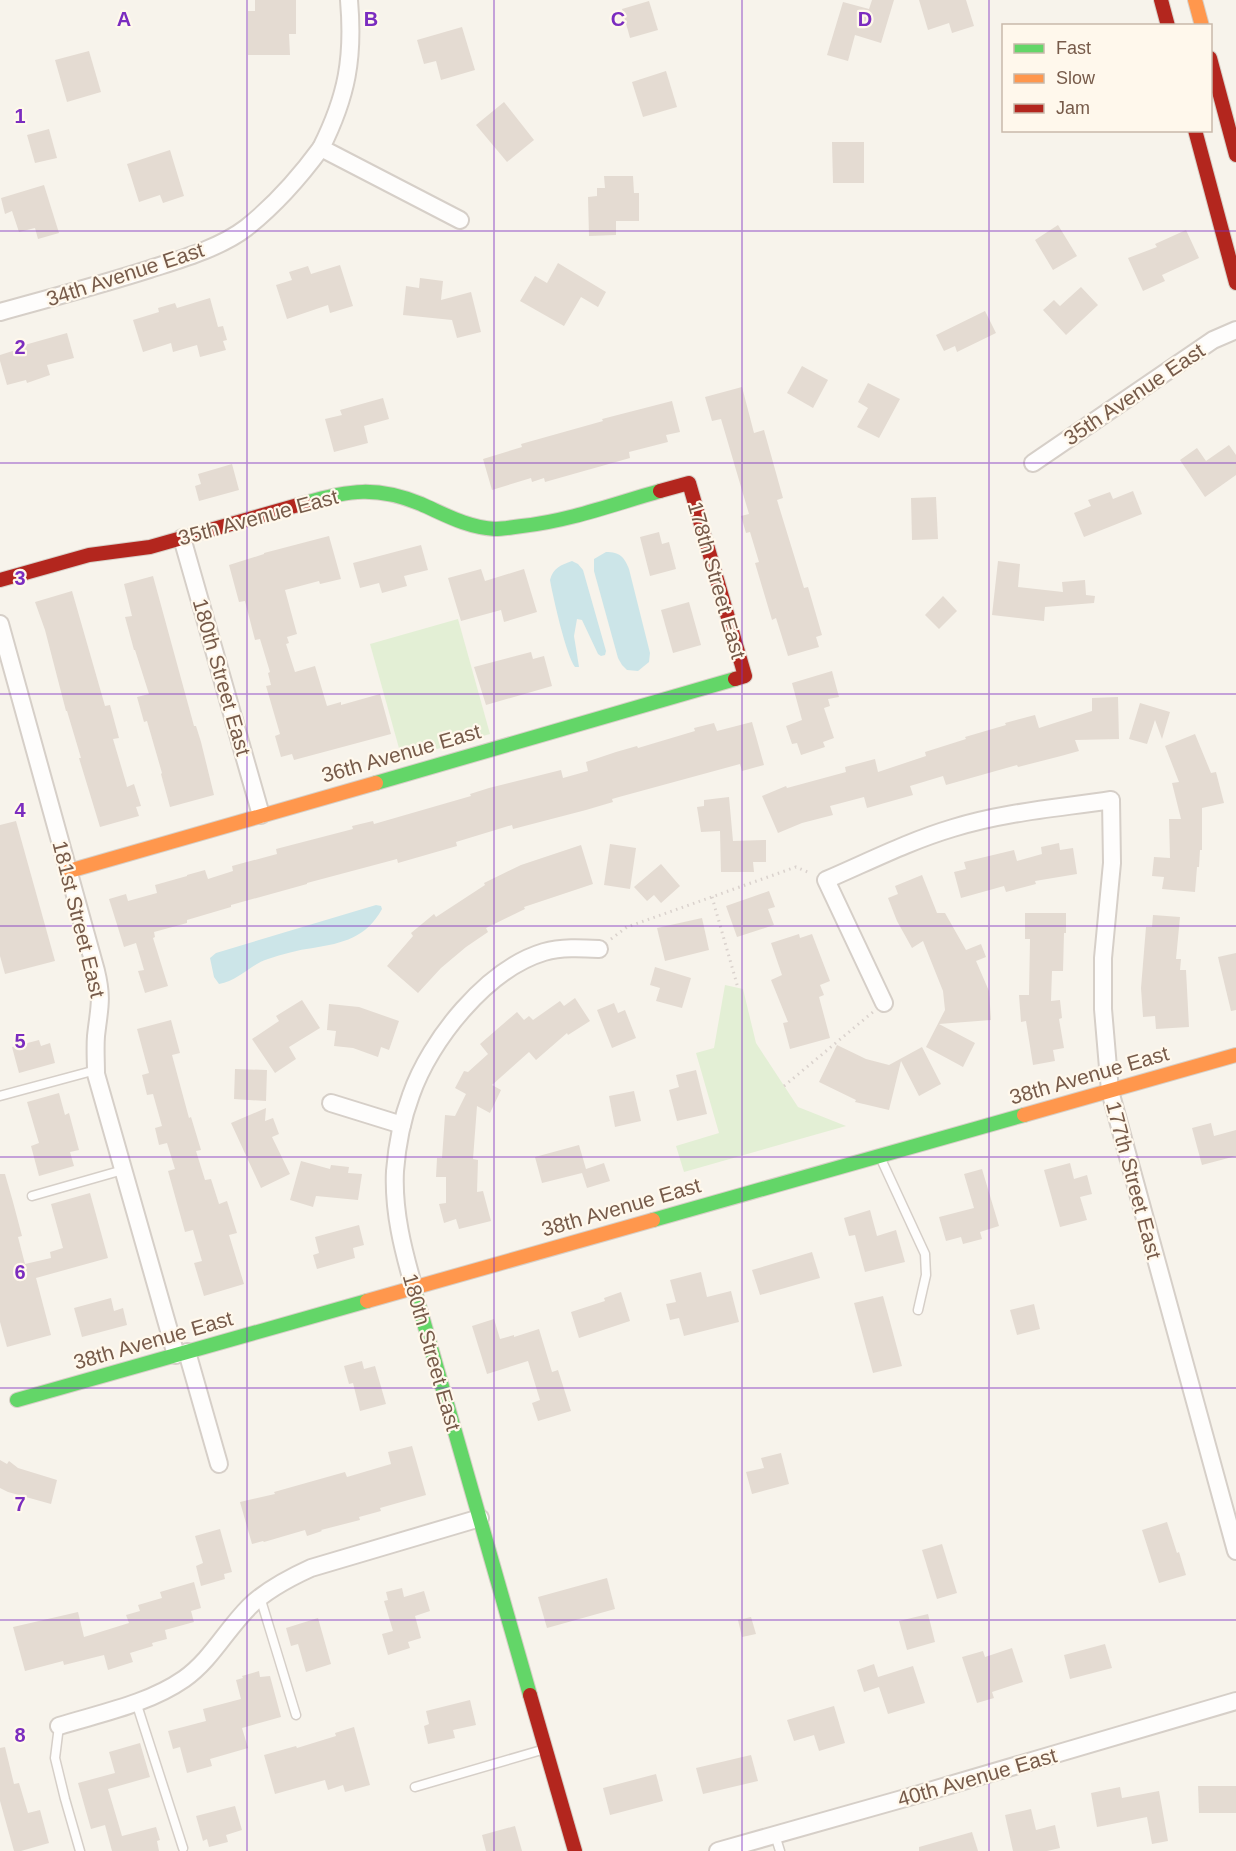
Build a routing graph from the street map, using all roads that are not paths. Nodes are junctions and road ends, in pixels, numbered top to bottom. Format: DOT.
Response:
graph roads {
  1 [pos="349,0"];
  2 [pos="1161,0"];
  3 [pos="1195,0"];
  4 [pos="1167,24"];
  5 [pos="1201,24"];
  6 [pos="1212,65"];
  7 [pos="1197,132"];
  8 [pos="321,148"];
  9 [pos="1236,155"];
  10 [pos="460,220"];
  11 [pos="1236,283"];
  12 [pos="0,312"];
  13 [pos="1236,330"];
  14 [pos="1034,463"];
  15 [pos="689,483"];
  16 [pos="182,538"];
  17 [pos="0,580"];
  18 [pos="0,624"];
  19 [pos="745,676"];
  20 [pos="261,815"];
  21 [pos="69,871"];
  22 [pos="599,949"];
  23 [pos="884,1003"];
  24 [pos="1236,1055"];
  25 [pos="96,1070"];
  26 [pos="1110,1091"];
  27 [pos="0,1096"];
  28 [pos="331,1103"];
  29 [pos="402,1125"];
  30 [pos="879,1156"];
  31 [pos="123,1170"];
  32 [pos="32,1196"];
  33 [pos="414,1288"];
  34 [pos="918,1310"];
  35 [pos="181,1353"];
  36 [pos="17,1400"];
  37 [pos="0,1405"];
  38 [pos="219,1464"];
  39 [pos="480,1518"];
  40 [pos="1236,1551"];
  41 [pos="260,1597"];
  42 [pos="1236,1701"];
  43 [pos="136,1702"];
  44 [pos="296,1715"];
  45 [pos="59,1726"];
  46 [pos="546,1749"];
  47 [pos="415,1787"];
  48 [pos="777,1843"];
  49 [pos="183,1848"];
  50 [pos="80,1851"];
  51 [pos="575,1851"];
  52 [pos="718,1851"];
  1 -- 8 [label="street, 34th Avenue East"];
  2 -- 4 [label="street"];
  3 -- 5 [label="street"];
  6 -- 9 [label="street"];
  7 -- 11 [label="street"];
  8 -- 10 [label="street"];
  8 -- 12 [label="street, 34th Avenue East"];
  13 -- 14 [label="street, 35th Avenue East"];
  15 -- 16 [label="street, 35th Avenue East"];
  15 -- 19 [label="street, 178th Street East"];
  16 -- 17 [label="street, 35th Avenue East"];
  16 -- 20 [label="street, 180th Street East"];
  18 -- 21 [label="street, 181st Street East"];
  19 -- 20 [label="street, 36th Avenue East"];
  20 -- 21 [label="street, 36th Avenue East"];
  21 -- 25 [label="street, 181st Street East"];
  22 -- 29 [label="street, 180th Street East"];
  23 -- 26 [label="street, 177th Street East"];
  24 -- 26 [label="street, 38th Avenue East"];
  25 -- 27 [label="lane"];
  25 -- 31 [label="street, 181st Street East"];
  26 -- 30 [label="street, 38th Avenue East"];
  26 -- 40 [label="street, 177th Street East"];
  28 -- 29 [label="street"];
  29 -- 33 [label="street, 180th Street East"];
  30 -- 33 [label="street, 38th Avenue East"];
  30 -- 34 [label="lane"];
  31 -- 32 [label="lane"];
  31 -- 35 [label="street, 181st Street East"];
  33 -- 35 [label="street, 38th Avenue East"];
  33 -- 39 [label="street, 180th Street East"];
  35 -- 36 [label="street, 38th Avenue East"];
  35 -- 38 [label="street, 181st Street East"];
  36 -- 37 [label="street"];
  39 -- 41 [label="street"];
  39 -- 46 [label="street, 180th Street East"];
  41 -- 43 [label="street"];
  41 -- 44 [label="lane"];
  42 -- 48 [label="street, 40th Avenue East"];
  43 -- 45 [label="street"];
  43 -- 49 [label="lane"];
  45 -- 50 [label="lane"];
  46 -- 47 [label="lane"];
  46 -- 51 [label="street, 180th Street East"];
  48 -- 52 [label="street, 40th Avenue East"];
}
